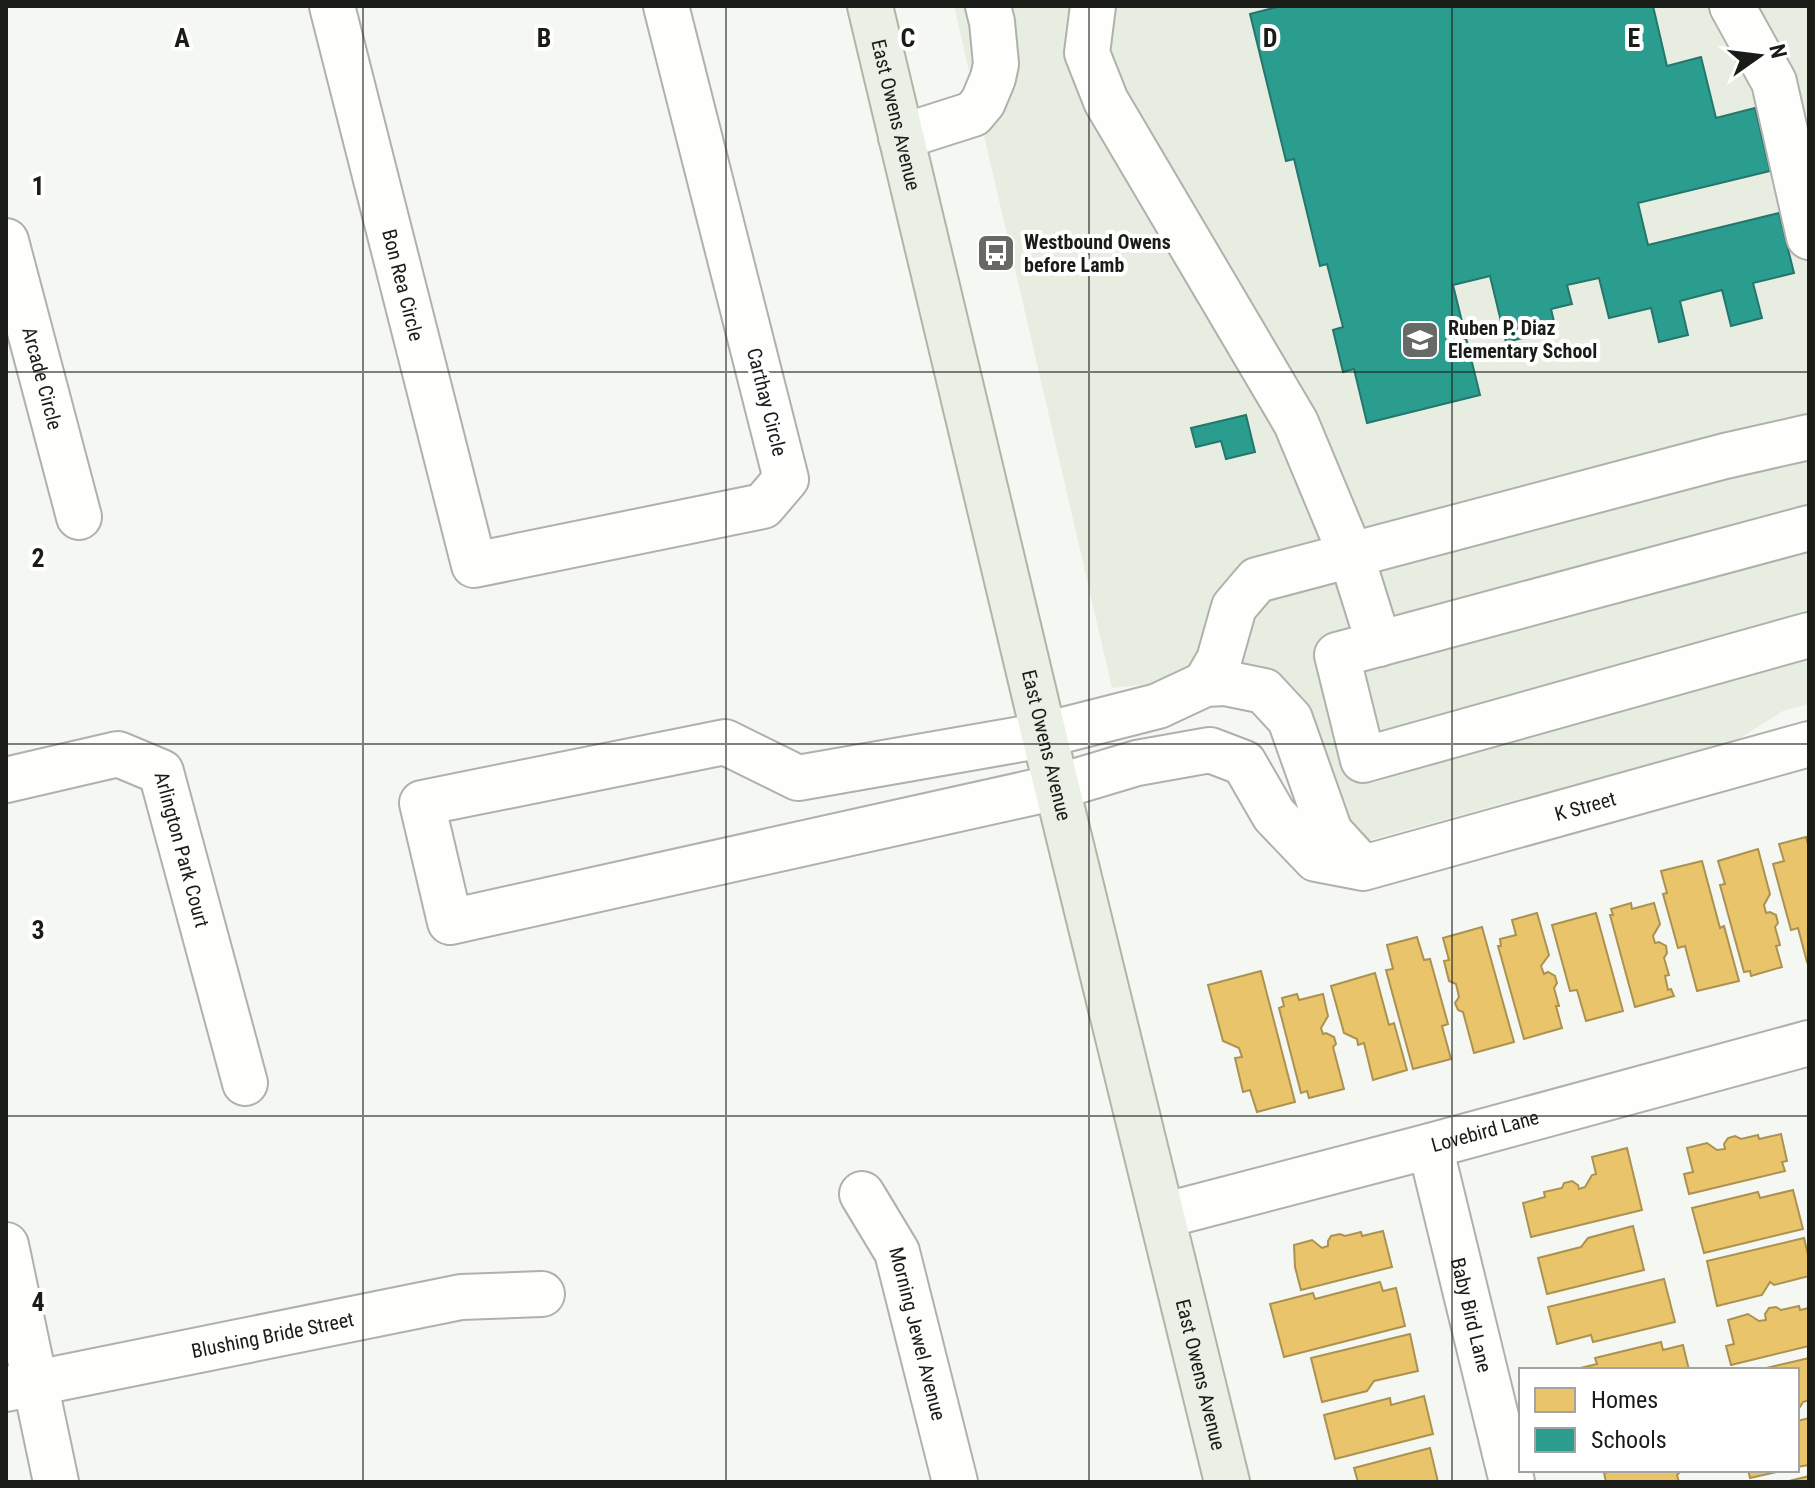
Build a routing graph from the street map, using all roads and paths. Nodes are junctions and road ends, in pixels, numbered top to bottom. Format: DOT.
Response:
graph roads {
  1 [pos="332,6"];
  2 [pos="666,6"];
  3 [pos="870,6"];
  4 [pos="988,6"];
  5 [pos="1093,6"];
  6 [pos="1732,6"];
  7 [pos="901,137"];
  8 [pos="1809,237"];
  9 [pos="6,241"];
  10 [pos="1809,437"];
  11 [pos="79,517"];
  12 [pos="1809,528"];
  13 [pos="1351,555"];
  14 [pos="474,565"];
  15 [pos="1809,635"];
  16 [pos="1379,644"];
  17 [pos="1205,684"];
  18 [pos="1044,735"];
  19 [pos="1809,744"];
  20 [pos="6,780"];
  21 [pos="1057,787"];
  22 [pos="1363,868"];
  23 [pos="1809,1043"];
  24 [pos="245,1083"];
  25 [pos="1430,1146"];
  26 [pos="862,1194"];
  27 [pos="1162,1216"];
  28 [pos="6,1245"];
  29 [pos="542,1294"];
  30 [pos="21,1386"];
  31 [pos="56,1482"];
  32 [pos="955,1482"];
  33 [pos="1227,1482"];
  34 [pos="1512,1482"];
  1 -- 14 [label="street, Bon Rea Circle"];
  2 -- 14 [label="street, Carthay Circle"];
  3 -- 7 [label="main road, East Owens Avenue"];
  4 -- 7 [label="street"];
  5 -- 13 [label="street"];
  6 -- 8 [label="street"];
  7 -- 18 [label="main road, East Owens Avenue"];
  9 -- 11 [label="street, Arcade Circle"];
  10 -- 13 [label="street"];
  12 -- 16 [label="street"];
  13 -- 16 [label="street"];
  13 -- 17 [label="street"];
  15 -- 16 [label="street"];
  17 -- 18 [label="street"];
  17 -- 22 [label="street"];
  18 -- 21 [label="main road, East Owens Avenue"];
  18 -- 21 [label="street, K Street"];
  19 -- 22 [label="street, K Street"];
  20 -- 24 [label="street, Arlington Park Court"];
  21 -- 22 [label="street, K Street"];
  21 -- 27 [label="main road, East Owens Avenue"];
  23 -- 25 [label="street, Lovebird Lane"];
  25 -- 27 [label="street, Lovebird Lane"];
  25 -- 34 [label="street, Baby Bird Lane"];
  26 -- 32 [label="street, Morning Jewel Avenue"];
  27 -- 33 [label="main road, East Owens Avenue"];
  28 -- 30 [label="street"];
  29 -- 30 [label="street, Blushing Bride Street"];
  30 -- 31 [label="street"];
}
